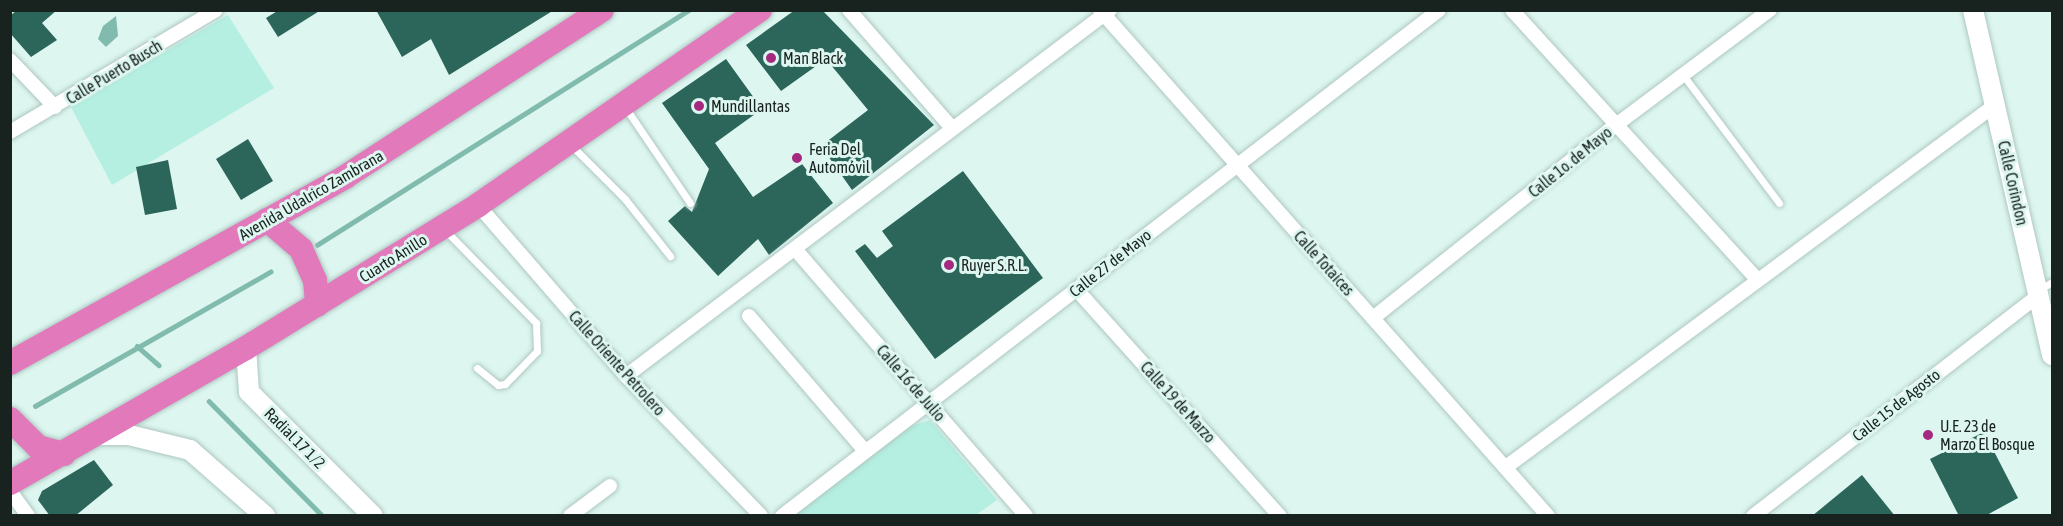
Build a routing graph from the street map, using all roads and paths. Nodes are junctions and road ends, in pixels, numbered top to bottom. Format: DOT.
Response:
graph roads {
  1 [pos="216,10"];
  2 [pos="602,10"];
  3 [pos="760,10"];
  4 [pos="849,10"];
  5 [pos="1438,10"];
  6 [pos="1512,10"];
  7 [pos="1770,10"];
  8 [pos="1973,10"];
  9 [pos="1105,12"];
  10 [pos="10,60"];
  11 [pos="1683,75"];
  12 [pos="624,105"];
  13 [pos="1995,105"];
  14 [pos="55,107"];
  15 [pos="1616,125"];
  16 [pos="952,128"];
  17 [pos="10,132"];
  18 [pos="570,144"];
  19 [pos="1237,165"];
  20 [pos="1779,202"];
  21 [pos="690,203"];
  22 [pos="478,206"];
  23 [pos="267,220"];
  24 [pos="442,227"];
  25 [pos="795,249"];
  26 [pos="670,256"];
  27 [pos="1756,278"];
  28 [pos="1076,289"];
  29 [pos="2043,289"];
  30 [pos="317,305"];
  31 [pos="749,316"];
  32 [pos="1373,318"];
  33 [pos="246,348"];
  34 [pos="2052,355"];
  35 [pos="10,363"];
  36 [pos="477,368"];
  37 [pos="627,376"];
  38 [pos="928,403"];
  39 [pos="10,419"];
  40 [pos="98,435"];
  41 [pos="865,451"];
  42 [pos="64,453"];
  43 [pos="1506,467"];
  44 [pos="10,483"];
  45 [pos="610,486"];
  46 [pos="10,491"];
  47 [pos="28,516"];
  48 [pos="265,516"];
  49 [pos="373,516"];
  50 [pos="570,516"];
  51 [pos="761,516"];
  52 [pos="782,516"];
  53 [pos="1026,516"];
  54 [pos="1280,516"];
  55 [pos="1548,516"];
  56 [pos="1753,516"];
  1 -- 14 [label="street, Calle Puerto Busch"];
  2 -- 23 [label="highway, Avenida Udalrico Zambrana"];
  3 -- 12 [label="highway, Cuarto Anillo"];
  4 -- 16 [label="street"];
  5 -- 19 [label="street, Calle 27 de Mayo"];
  6 -- 15 [label="street"];
  7 -- 11 [label="street, Calle 1o. de Mayo"];
  8 -- 13 [label="main road, Calle Corindon"];
  9 -- 16 [label="street"];
  9 -- 19 [label="street, Calle Totaíces"];
  10 -- 14 [label="street"];
  11 -- 15 [label="street, Calle 1o. de Mayo"];
  11 -- 20 [label="lane"];
  12 -- 18 [label="highway, Cuarto Anillo"];
  12 -- 21 [label="lane"];
  13 -- 27 [label="street"];
  13 -- 29 [label="main road, Calle Corindon"];
  14 -- 17 [label="street, Calle Puerto Busch"];
  15 -- 27 [label="street"];
  15 -- 32 [label="street, Calle 1o. de Mayo"];
  16 -- 25 [label="street"];
  18 -- 22 [label="highway, Cuarto Anillo"];
  18 -- 26 [label="lane"];
  19 -- 28 [label="street, Calle 27 de Mayo"];
  19 -- 32 [label="street, Calle Totaíces"];
  22 -- 24 [label="highway, Cuarto Anillo"];
  22 -- 37 [label="street, Calle Oriente Petrolero"];
  23 -- 30 [label="highway"];
  23 -- 35 [label="highway, Avenida Udalrico Zambrana"];
  24 -- 30 [label="highway, Cuarto Anillo"];
  24 -- 36 [label="lane"];
  25 -- 37 [label="street"];
  25 -- 38 [label="street, Calle 16 de Julio"];
  27 -- 43 [label="street"];
  28 -- 38 [label="street, Calle 27 de Mayo"];
  28 -- 54 [label="street, Calle 19 de Marzo"];
  29 -- 34 [label="main road, Calle Corindon"];
  29 -- 56 [label="street, Calle 15 de Agosto"];
  30 -- 33 [label="highway, Cuarto Anillo"];
  31 -- 41 [label="street"];
  32 -- 43 [label="street, Calle Totaíces"];
  33 -- 40 [label="highway, Cuarto Anillo"];
  33 -- 49 [label="main road, Radial 17 1/2"];
  37 -- 51 [label="street, Calle Oriente Petrolero"];
  38 -- 41 [label="street, Calle 27 de Mayo"];
  38 -- 53 [label="street, Calle 16 de Julio"];
  39 -- 42 [label="highway"];
  40 -- 42 [label="highway, Cuarto Anillo"];
  40 -- 48 [label="main road"];
  41 -- 52 [label="street, Calle 27 de Mayo"];
  42 -- 44 [label="highway, Cuarto Anillo"];
  43 -- 55 [label="street, Calle Totaíces"];
  45 -- 50 [label="street"];
  46 -- 47 [label="street"];
}
